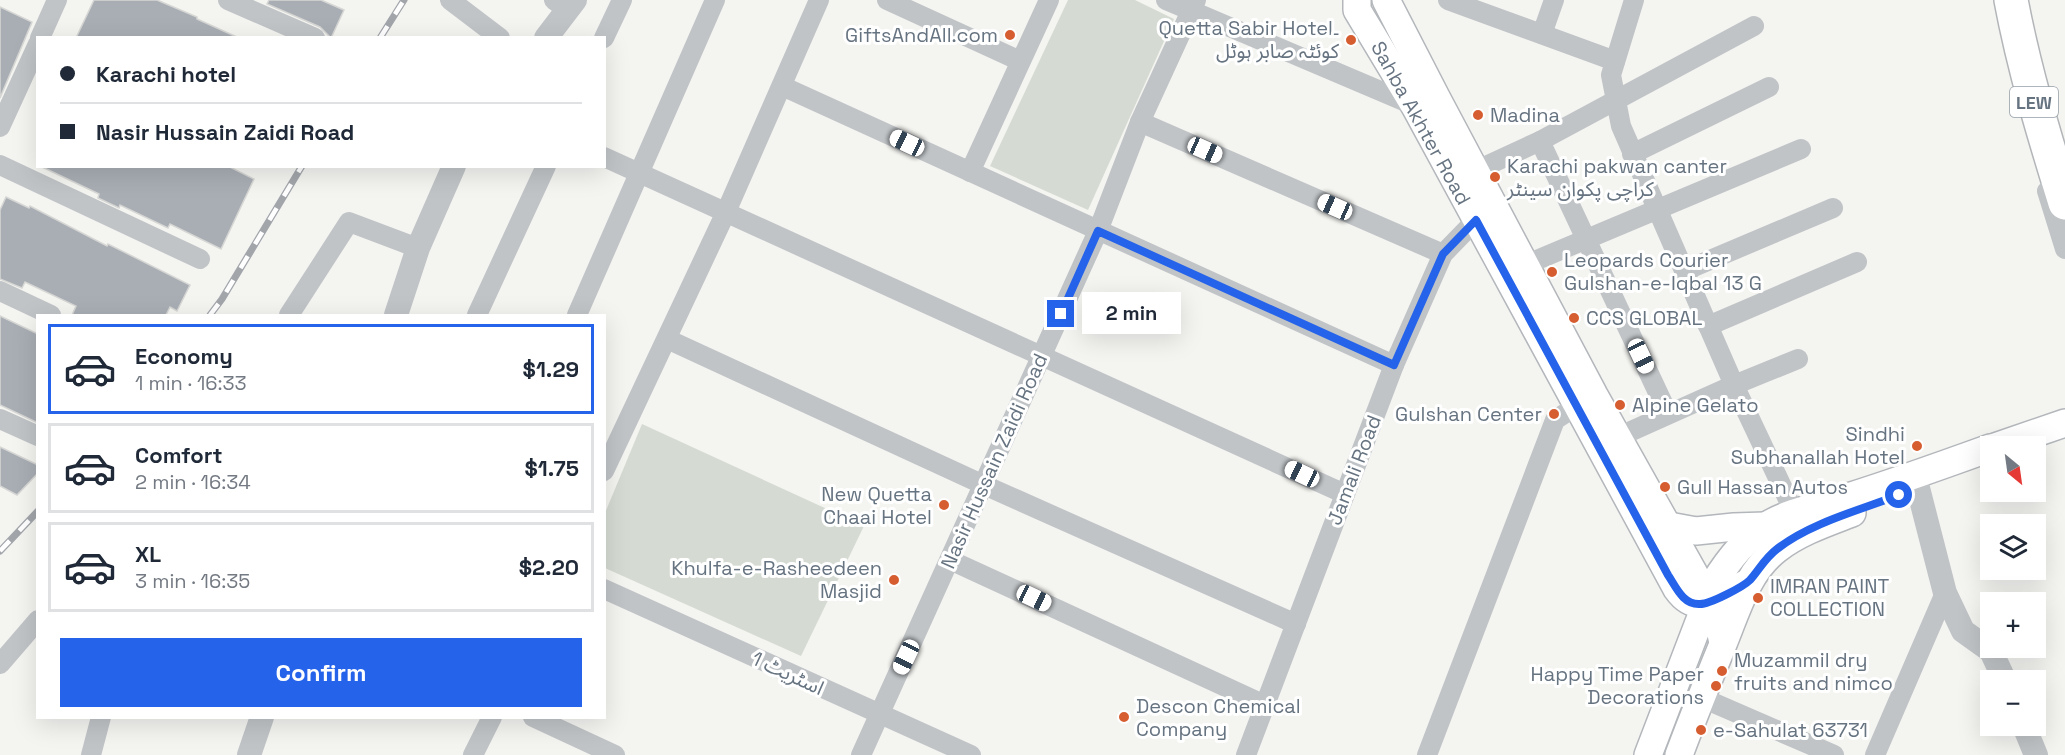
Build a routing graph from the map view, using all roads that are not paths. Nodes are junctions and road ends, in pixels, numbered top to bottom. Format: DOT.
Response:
graph roads {
  1 [pos="57,0"];
  2 [pos="228,0"];
  3 [pos="450,0"];
  4 [pos="622,0"];
  5 [pos="715,0"];
  6 [pos="819,0"];
  7 [pos="887,0"];
  8 [pos="1049,0"];
  9 [pos="1166,0"];
  10 [pos="1357,0"];
  11 [pos="1386,0"];
  12 [pos="1448,0"];
  13 [pos="1554,0"];
  14 [pos="1634,0"];
  15 [pos="1996,0"];
  16 [pos="2011,0"];
  17 [pos="565,3"];
  18 [pos="1193,6"];
  19 [pos="1485,6"];
  20 [pos="1754,26"];
  21 [pos="1542,34"];
  22 [pos="42,36"];
  23 [pos="310,36"];
  24 [pos="497,36"];
  25 [pos="547,36"];
  26 [pos="605,36"];
  27 [pos="36,49"];
  28 [pos="1615,61"];
  29 [pos="1020,62"];
  30 [pos="782,86"];
  31 [pos="1769,87"];
  32 [pos="1616,101"];
  33 [pos="1426,103"];
  34 [pos="1140,122"];
  35 [pos="0,126"];
  36 [pos="1540,141"];
  37 [pos="1801,149"];
  38 [pos="1632,154"];
  39 [pos="606,158"];
  40 [pos="0,165"];
  41 [pos="453,168"];
  42 [pos="545,168"];
  43 [pos="1475,171"];
  44 [pos="639,172"];
  45 [pos="970,172"];
  46 [pos="2065,203"];
  47 [pos="1833,208"];
  48 [pos="1657,210"];
  49 [pos="726,212"];
  50 [pos="1486,215"];
  51 [pos="1098,231"];
  52 [pos="1587,240"];
  53 [pos="418,248"];
  54 [pos="2065,249"];
  55 [pos="1443,254"];
  56 [pos="200,259"];
  57 [pos="1857,262"];
  58 [pos="1524,265"];
  59 [pos="1684,271"];
  60 [pos="0,291"];
  61 [pos="49,314"];
  62 [pos="290,314"];
  63 [pos="396,314"];
  64 [pos="477,314"];
  65 [pos="577,314"];
  66 [pos="1708,326"];
  67 [pos="667,339"];
  68 [pos="1042,356"];
  69 [pos="1798,359"];
  70 [pos="1394,365"];
  71 [pos="1734,385"];
  72 [pos="1586,400"];
  73 [pos="1668,414"];
  74 [pos="0,419"];
  75 [pos="2065,423"];
  76 [pos="36,435"];
  77 [pos="2027,436"];
  78 [pos="1618,437"];
  79 [pos="2065,438"];
  80 [pos="2046,445"];
  81 [pos="1980,452"];
  82 [pos="1980,466"];
  83 [pos="606,467"];
  84 [pos="984,485"];
  85 [pos="1918,488"];
  86 [pos="1345,494"];
  87 [pos="1795,514"];
  88 [pos="1669,525"];
  89 [pos="1765,526"];
  90 [pos="950,560"];
  91 [pos="1749,582"];
  92 [pos="606,590"];
  93 [pos="1945,593"];
  94 [pos="1708,601"];
  95 [pos="36,622"];
  96 [pos="1296,624"];
  97 [pos="1724,643"];
  98 [pos="0,664"];
  99 [pos="2000,670"];
  100 [pos="1700,697"];
  101 [pos="1265,705"];
  102 [pos="879,715"];
  103 [pos="100,719"];
  104 [pos="262,719"];
  105 [pos="491,719"];
  106 [pos="537,719"];
  107 [pos="2028,736"];
  108 [pos="256,753"];
  109 [pos="91,755"];
  110 [pos="474,755"];
  111 [pos="615,755"];
  112 [pos="861,755"];
  113 [pos="971,755"];
  114 [pos="1246,755"];
  115 [pos="1427,755"];
  116 [pos="1648,755"];
  117 [pos="1678,755"];
  118 [pos="1834,755"];
  119 [pos="1875,755"];
  120 [pos="2036,755"];
  1 -- 22 [label="street"];
  2 -- 23 [label="street"];
  3 -- 24 [label="street"];
  4 -- 26 [label="street"];
  5 -- 44 [label="street"];
  6 -- 30 [label="street"];
  7 -- 29 [label="street"];
  8 -- 29 [label="street"];
  9 -- 18 [label="street"];
  10 -- 33 [label="main road, Sahba Akhter Road"];
  11 -- 33 [label="main road, Sahba Akhter Road"];
  12 -- 19 [label="street"];
  13 -- 21 [label="street"];
  14 -- 28 [label="street"];
  15 -- 54 [label="street"];
  16 -- 46 [label="highway, LEW"];
  17 -- 25 [label="street"];
  18 -- 33 [label="street"];
  18 -- 34 [label="street, Nasir Hussain Zaidi Road"];
  19 -- 21 [label="street"];
  20 -- 32 [label="street"];
  21 -- 28 [label="street"];
  27 -- 35 [label="street"];
  28 -- 32 [label="street"];
  29 -- 45 [label="street"];
  30 -- 45 [label="street"];
  30 -- 49 [label="street"];
  31 -- 38 [label="street"];
  32 -- 36 [label="street"];
  32 -- 38 [label="street"];
  33 -- 43 [label="main road, Sahba Akhter Road"];
  33 -- 50 [label="main road, Sahba Akhter Road"];
  34 -- 51 [label="street, Nasir Hussain Zaidi Road"];
  34 -- 55 [label="street"];
  36 -- 43 [label="street"];
  36 -- 52 [label="street"];
  37 -- 48 [label="street"];
  38 -- 48 [label="street"];
  39 -- 44 [label="street"];
  40 -- 56 [label="street"];
  41 -- 53 [label="street"];
  42 -- 64 [label="street"];
  43 -- 50 [label="main road, Sahba Akhter Road"];
  44 -- 49 [label="street"];
  44 -- 65 [label="street"];
  45 -- 51 [label="street"];
  47 -- 59 [label="street"];
  48 -- 52 [label="street"];
  48 -- 59 [label="street"];
  49 -- 67 [label="street"];
  49 -- 68 [label="street"];
  50 -- 55 [label="street, Jamali Road"];
  50 -- 58 [label="main road, Sahba Akhter Road"];
  50 -- 72 [label="main road, Sahba Akhter Road"];
  51 -- 68 [label="street, Nasir Hussain Zaidi Road"];
  51 -- 70 [label="street"];
  52 -- 58 [label="street"];
  52 -- 73 [label="street"];
  53 -- 62 [label="street"];
  53 -- 63 [label="street"];
  55 -- 70 [label="street, Jamali Road"];
  57 -- 66 [label="street"];
  58 -- 72 [label="main road, Sahba Akhter Road"];
  59 -- 66 [label="street"];
  60 -- 61 [label="street"];
  66 -- 71 [label="street"];
  67 -- 83 [label="street"];
  67 -- 84 [label="street"];
  68 -- 84 [label="street, Nasir Hussain Zaidi Road"];
  68 -- 86 [label="street"];
  69 -- 71 [label="street"];
  70 -- 86 [label="street, Jamali Road"];
  71 -- 73 [label="street"];
  71 -- 87 [label="street"];
  72 -- 78 [label="main road, Sahba Akhter Road"];
  72 -- 94 [label="main road, Sahba Akhter Road"];
  72 -- 115 [label="street"];
  73 -- 78 [label="street"];
  74 -- 76 [label="street"];
  75 -- 77 [label="main road"];
  78 -- 88 [label="main road, Sahba Akhter Road"];
  79 -- 80 [label="main road"];
  81 -- 87 [label="main road"];
  82 -- 85 [label="main road"];
  84 -- 90 [label="street, Nasir Hussain Zaidi Road"];
  84 -- 96 [label="street"];
  85 -- 91 [label="main road"];
  85 -- 93 [label="street"];
  86 -- 96 [label="street, Jamali Road"];
  87 -- 89 [label="main road"];
  88 -- 89 [label="main road"];
  88 -- 94 [label="main road, Sahba Akhter Road"];
  89 -- 94 [label="main road"];
  90 -- 101 [label="street"];
  90 -- 102 [label="street, Nasir Hussain Zaidi Road"];
  91 -- 94 [label="main road"];
  91 -- 97 [label="main road"];
  92 -- 102 [label="street, اسٹریٹ 1"];
  93 -- 99 [label="street"];
  93 -- 119 [label="street"];
  94 -- 97 [label="main road, Sahba Akhter Road"];
  94 -- 116 [label="main road"];
  95 -- 98 [label="street"];
  96 -- 101 [label="street, Jamali Road"];
  97 -- 100 [label="main road"];
  100 -- 117 [label="main road"];
  100 -- 118 [label="street"];
  101 -- 114 [label="street, Jamali Road"];
  102 -- 112 [label="street, Nasir Hussain Zaidi Road"];
  102 -- 113 [label="street, اسٹریٹ 1"];
  103 -- 109 [label="street"];
  104 -- 108 [label="street"];
  105 -- 110 [label="street"];
  106 -- 111 [label="street"];
  107 -- 120 [label="street"];
}
